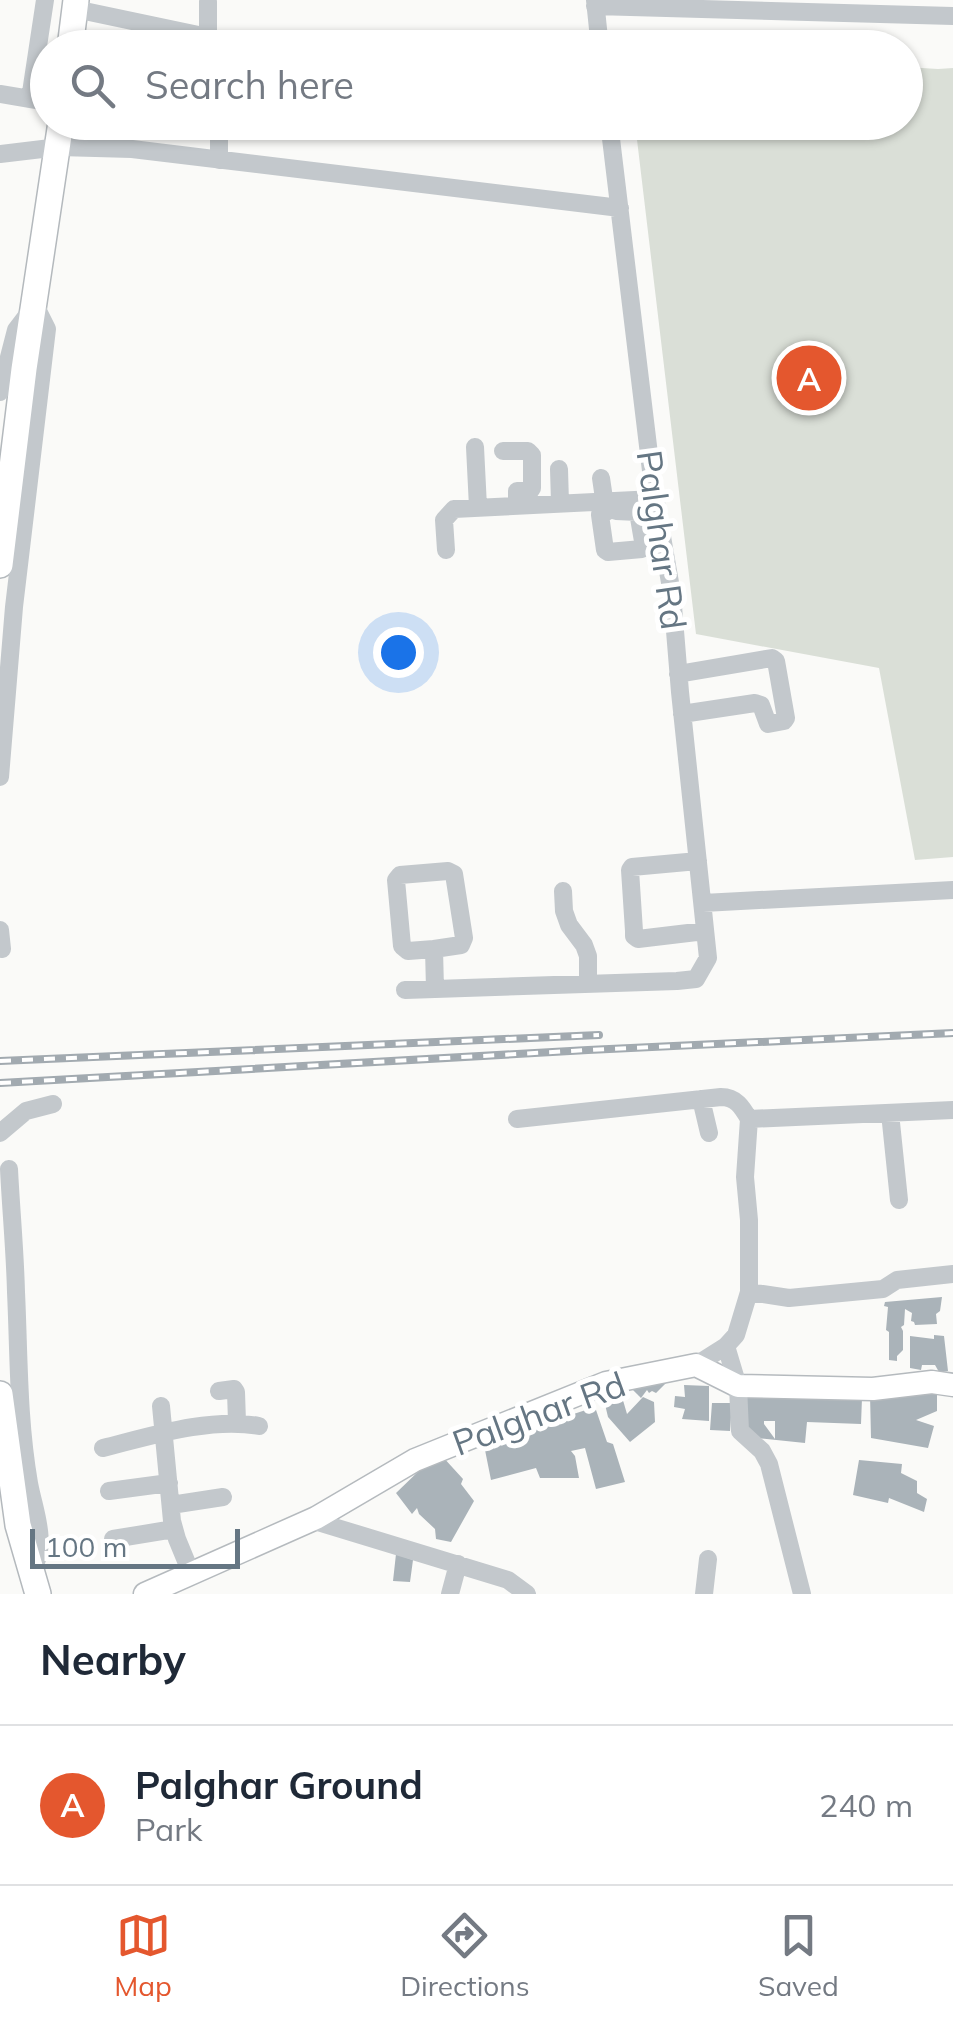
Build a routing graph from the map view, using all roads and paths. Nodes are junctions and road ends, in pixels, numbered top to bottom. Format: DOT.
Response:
graph roads {
  1 [pos="45,0"];
  2 [pos="208,2"];
  3 [pos="595,3"];
  4 [pos="76,5"];
  5 [pos="953,16"];
  6 [pos="43,30"];
  7 [pos="73,30"];
  8 [pos="165,30"];
  9 [pos="208,30"];
  10 [pos="598,30"];
  11 [pos="0,94"];
  12 [pos="30,99"];
  13 [pos="44,140"];
  14 [pos="59,140"];
  15 [pos="84,140"];
  16 [pos="219,140"];
  17 [pos="612,140"];
  18 [pos="0,154"];
  19 [pos="219,160"];
  20 [pos="620,208"];
  21 [pos="34,305"];
  22 [pos="0,385"];
  23 [pos="0,392"];
  24 [pos="475,447"];
  25 [pos="503,451"];
  26 [pos="558,468"];
  27 [pos="601,478"];
  28 [pos="512,496"];
  29 [pos="655,499"];
  30 [pos="560,503"];
  31 [pos="605,506"];
  32 [pos="478,508"];
  33 [pos="446,550"];
  34 [pos="0,564"];
  35 [pos="678,674"];
  36 [pos="682,714"];
  37 [pos="0,776"];
  38 [pos="698,861"];
  39 [pos="563,890"];
  40 [pos="953,890"];
  41 [pos="702,903"];
  42 [pos="706,931"];
  43 [pos="434,949"];
  44 [pos="588,984"];
  45 [pos="436,989"];
  46 [pos="406,990"];
  47 [pos="700,1099"];
  48 [pos="53,1104"];
  49 [pos="953,1110"];
  50 [pos="890,1113"];
  51 [pos="517,1119"];
  52 [pos="750,1119"];
  53 [pos="0,1133"];
  54 [pos="709,1133"];
  55 [pos="9,1169"];
  56 [pos="900,1200"];
  57 [pos="953,1274"];
  58 [pos="750,1292"];
  59 [pos="726,1346"];
  60 [pos="696,1365"];
  61 [pos="952,1378"];
  62 [pos="728,1388"];
  63 [pos="219,1391"];
  64 [pos="0,1394"];
  65 [pos="162,1406"];
  66 [pos="237,1422"];
  67 [pos="258,1426"];
  68 [pos="164,1433"];
  69 [pos="104,1448"];
  70 [pos="169,1483"];
  71 [pos="109,1491"];
  72 [pos="223,1497"];
  73 [pos="171,1505"];
  74 [pos="310,1520"];
  75 [pos="174,1530"];
  76 [pos="113,1539"];
  77 [pos="708,1559"];
  78 [pos="458,1564"];
  79 [pos="191,1573"];
  80 [pos="35,1583"];
  81 [pos="145,1594"];
  82 [pos="450,1594"];
  83 [pos="526,1594"];
  84 [pos="704,1594"];
  85 [pos="802,1594"];
  1 -- 6 [label="street"];
  2 -- 9 [label="street"];
  3 -- 5 [label="street"];
  3 -- 10 [label="street"];
  4 -- 7 [label="highway"];
  4 -- 8 [label="street"];
  11 -- 12 [label="street"];
  13 -- 18 [label="street"];
  14 -- 21 [label="highway"];
  15 -- 19 [label="street"];
  16 -- 19 [label="street"];
  17 -- 20 [label="street, Palghar Rd"];
  19 -- 20 [label="street"];
  20 -- 29 [label="street, Palghar Rd"];
  21 -- 22 [label="street"];
  21 -- 34 [label="highway"];
  21 -- 37 [label="street"];
  22 -- 23 [label="street"];
  24 -- 32 [label="street"];
  25 -- 28 [label="street"];
  26 -- 30 [label="street"];
  27 -- 31 [label="street"];
  28 -- 30 [label="street"];
  28 -- 32 [label="street"];
  29 -- 31 [label="street"];
  29 -- 35 [label="street, Palghar Rd"];
  30 -- 31 [label="street"];
  32 -- 33 [label="street"];
  35 -- 36 [label="street, Palghar Rd"];
  35 -- 36 [label="street"];
  36 -- 38 [label="street, Palghar Rd"];
  38 -- 41 [label="street, Palghar Rd"];
  38 -- 42 [label="street"];
  39 -- 44 [label="street"];
  40 -- 41 [label="street"];
  41 -- 42 [label="street, Palghar Rd"];
  42 -- 44 [label="street, Palghar Rd"];
  43 -- 43 [label="street"];
  43 -- 45 [label="street"];
  44 -- 45 [label="street"];
  45 -- 46 [label="street"];
  47 -- 51 [label="street"];
  47 -- 52 [label="street"];
  47 -- 54 [label="street"];
  48 -- 53 [label="street"];
  49 -- 50 [label="street"];
  50 -- 52 [label="street"];
  50 -- 56 [label="street"];
  52 -- 58 [label="street"];
  55 -- 80 [label="street"];
  57 -- 58 [label="street"];
  58 -- 59 [label="street"];
  59 -- 60 [label="street, Palghar Rd"];
  59 -- 62 [label="street"];
  60 -- 62 [label="main road"];
  60 -- 74 [label="main road, Palghar Rd"];
  61 -- 62 [label="main road"];
  62 -- 85 [label="street"];
  63 -- 66 [label="street"];
  64 -- 80 [label="highway"];
  65 -- 68 [label="street"];
  66 -- 67 [label="street"];
  66 -- 68 [label="street"];
  68 -- 69 [label="street"];
  68 -- 70 [label="street"];
  70 -- 71 [label="street"];
  70 -- 73 [label="street"];
  72 -- 73 [label="street"];
  73 -- 75 [label="street"];
  74 -- 78 [label="street"];
  74 -- 79 [label="main road, Palghar Rd"];
  75 -- 76 [label="street"];
  75 -- 79 [label="street"];
  77 -- 84 [label="street"];
  78 -- 82 [label="street"];
  78 -- 83 [label="street"];
  79 -- 81 [label="main road, Palghar Rd"];
}
